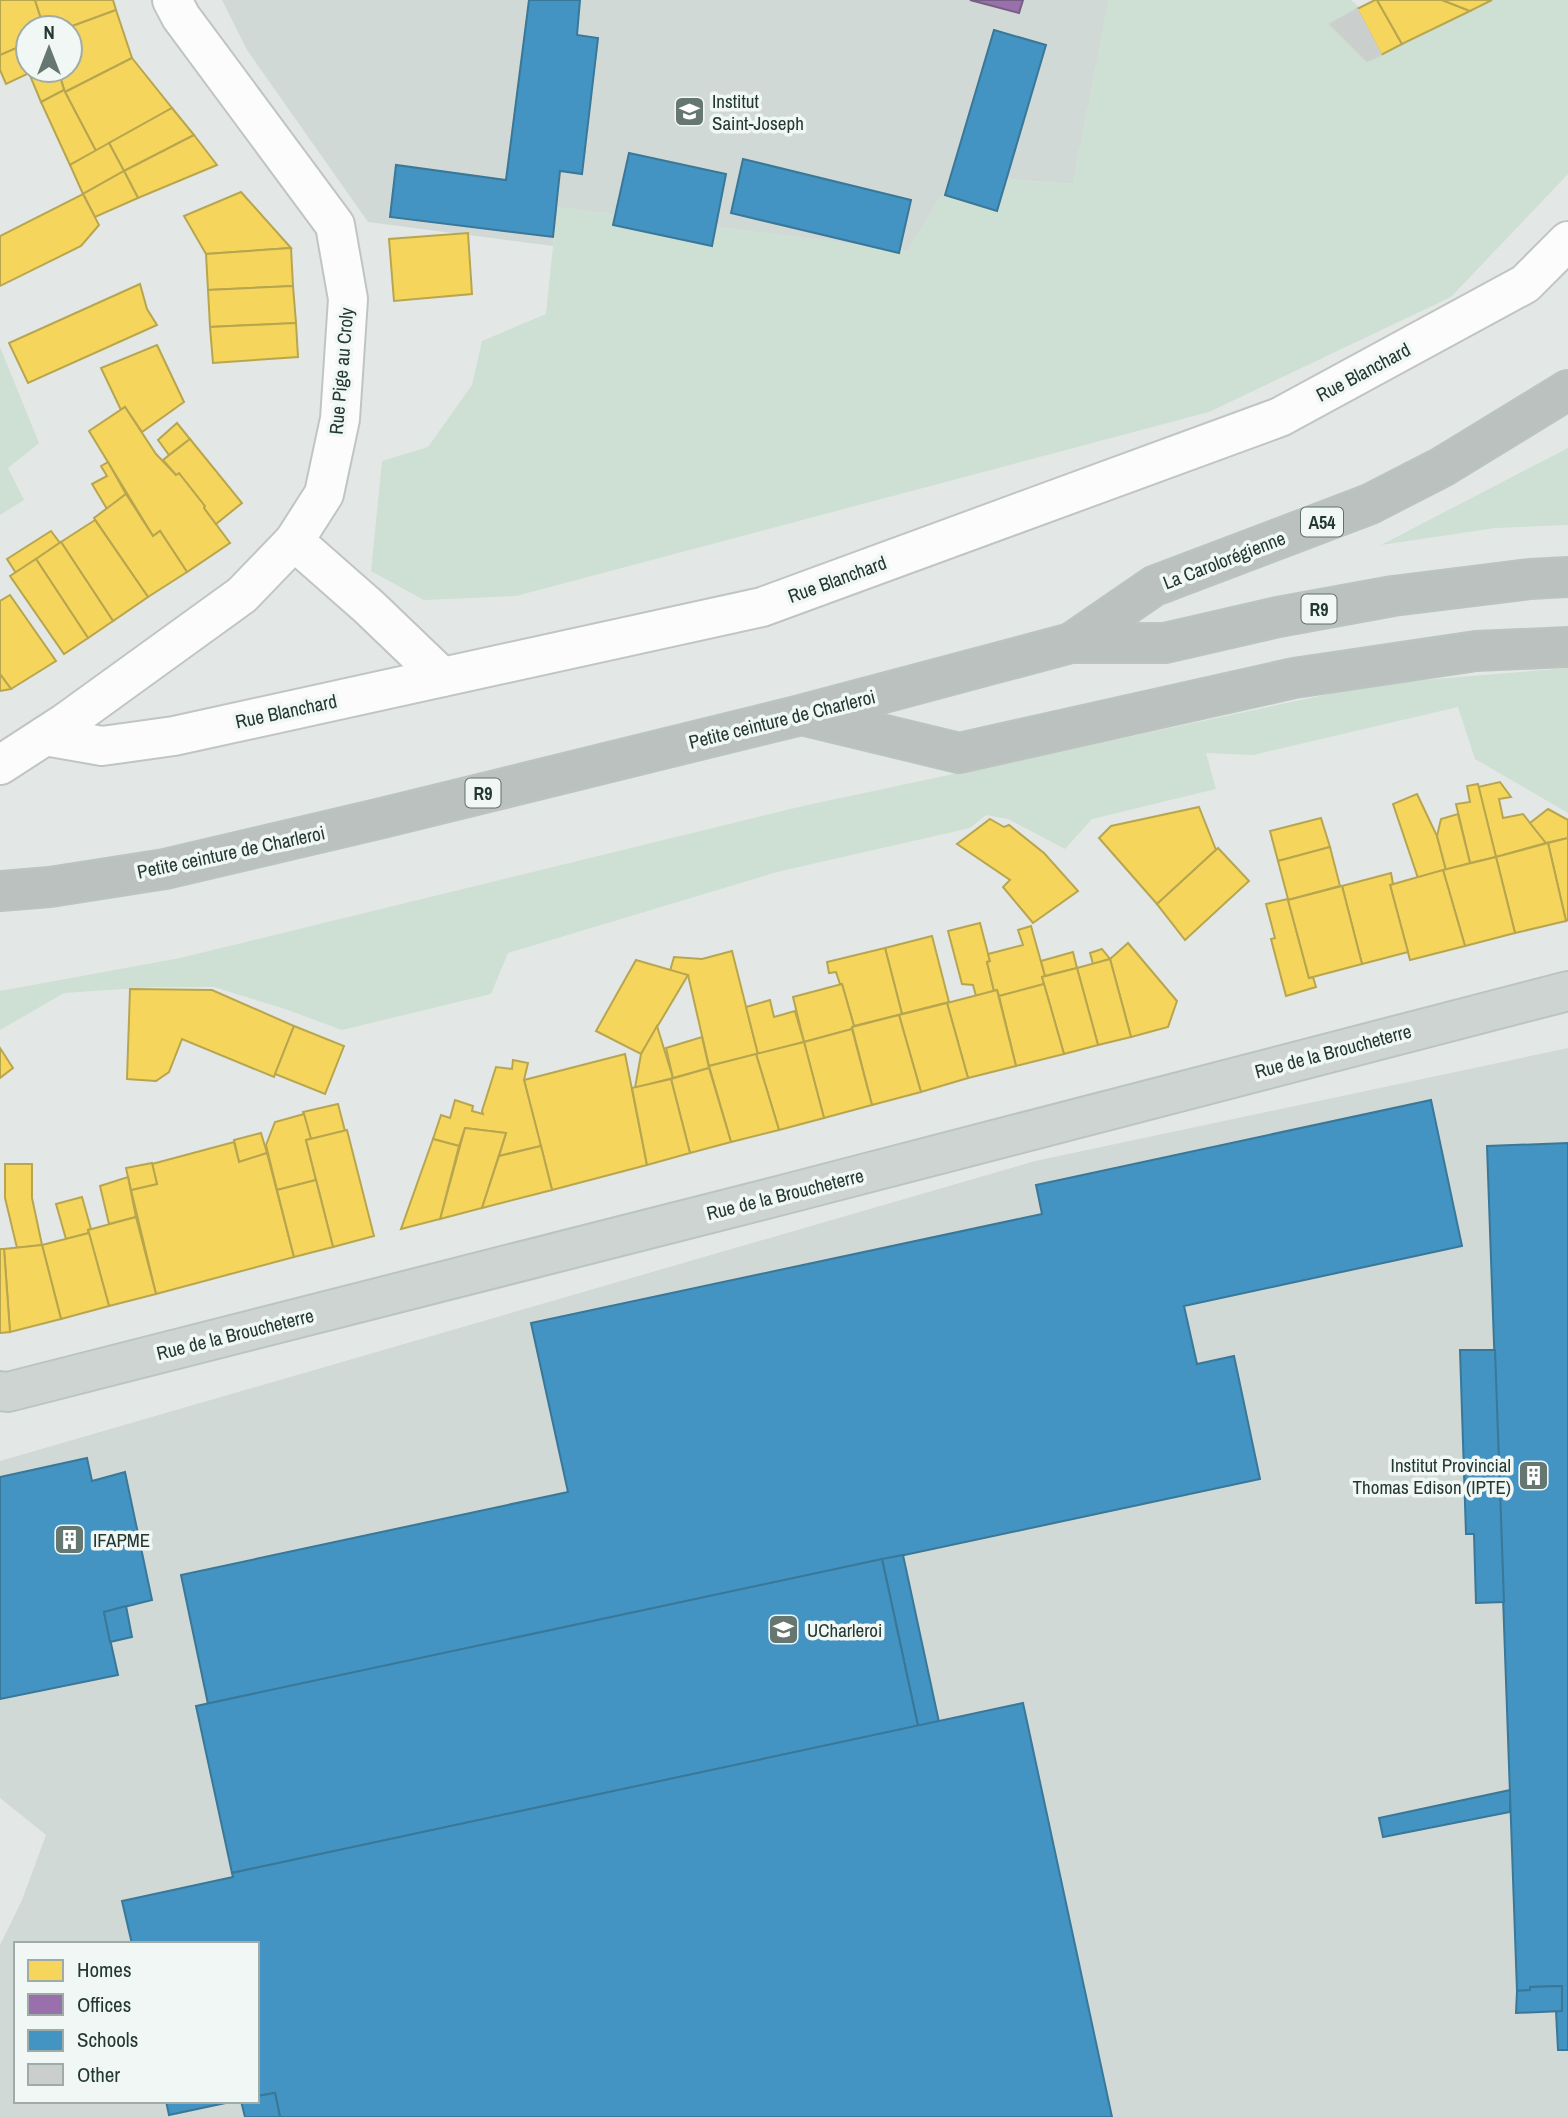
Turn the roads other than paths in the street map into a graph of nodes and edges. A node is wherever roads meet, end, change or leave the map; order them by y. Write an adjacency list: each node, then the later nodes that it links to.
1 (172, 0): 4 (street, Rue Pige au Croly)
2 (1568, 241): 8 (street, Rue Blanchard)
3 (1568, 390): 6 (highway, La Carolorégienne / A54)
4 (294, 541): 8 (street); 10 (street, Rue Pige au Croly)
5 (1568, 576): 6 (highway, Petite ceinture de Charleroi / R9)
6 (1071, 643): 9 (highway, Petite ceinture de Charleroi / R9)
7 (1568, 647): 9 (highway)
8 (442, 677): 10 (street, Rue Blanchard)
9 (801, 715): 12 (highway, Petite ceinture de Charleroi / R9)
10 (45, 736): 11 (street, Rue Pige au Croly)
11 (0, 765)
12 (0, 891)
13 (1568, 991): 14 (main road, Rue de la Broucheterre)
14 (0, 1391)

